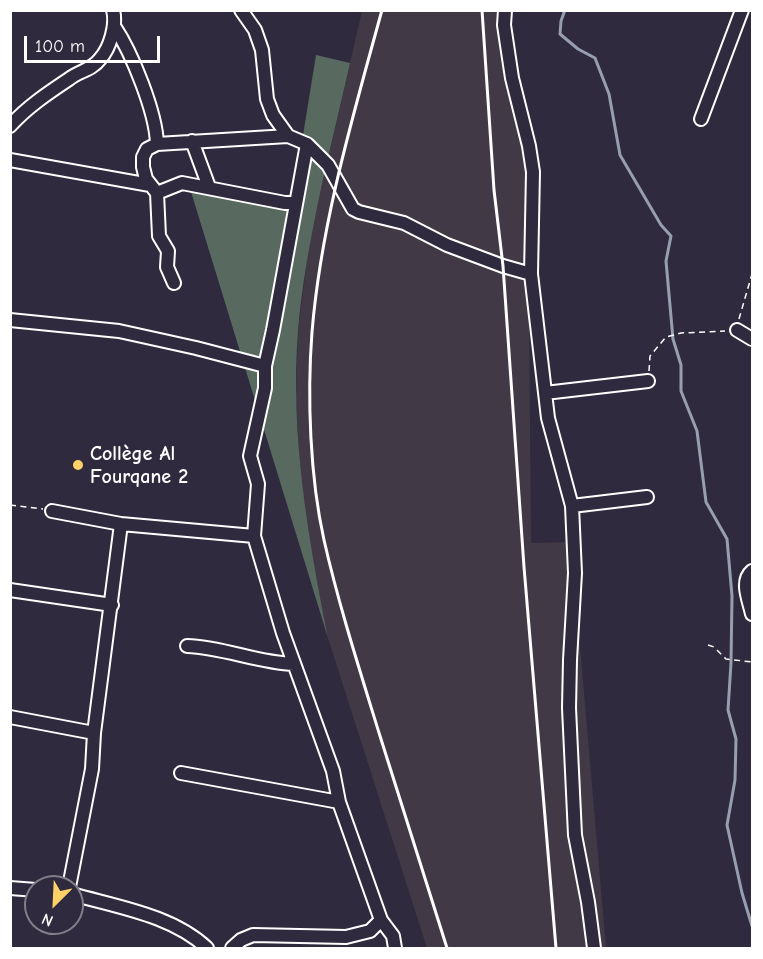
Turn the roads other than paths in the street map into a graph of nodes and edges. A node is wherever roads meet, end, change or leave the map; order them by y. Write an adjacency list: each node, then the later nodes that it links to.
1 (113, 10): 5 (street)
2 (241, 10): 8 (street)
3 (505, 10): 16 (street)
4 (742, 10): 6 (street)
5 (114, 26): 7 (street); 10 (street)
6 (701, 119)
7 (10, 126)
8 (288, 136): 9 (street); 11 (street)
9 (192, 141): 10 (street); 13 (street)
10 (157, 144): 14 (street)
11 (307, 144): 15 (street); 16 (street)
12 (10, 160): 14 (street)
13 (209, 187): 14 (street); 15 (street)
14 (153, 189): 17 (street)
15 (296, 203): 21 (street)
16 (531, 274): 23 (street)
17 (174, 283)
18 (10, 320): 21 (street)
19 (736, 330): 20 (street)
20 (753, 339)
21 (265, 366): 28 (street)
22 (648, 381): 23 (street)
23 (545, 393): 25 (street)
24 (647, 497): 25 (street)
25 (572, 506): 45 (street)
26 (52, 511): 27 (street)
27 (121, 524): 28 (street); 31 (street)
28 (254, 536): 34 (street)
29 (753, 571): 32 (street)
30 (10, 590): 31 (street)
31 (112, 605): 36 (street)
32 (753, 614)
33 (187, 646): 34 (street)
34 (294, 664): 38 (street)
35 (10, 717): 36 (street)
36 (94, 733): 39 (street)
37 (181, 773): 38 (street)
38 (339, 802): 41 (street)
39 (71, 875)
40 (84, 898): 42 (street)
41 (381, 921): 43 (street); 44 (street)
42 (207, 948)
43 (232, 948)
44 (395, 948)
45 (594, 948)

